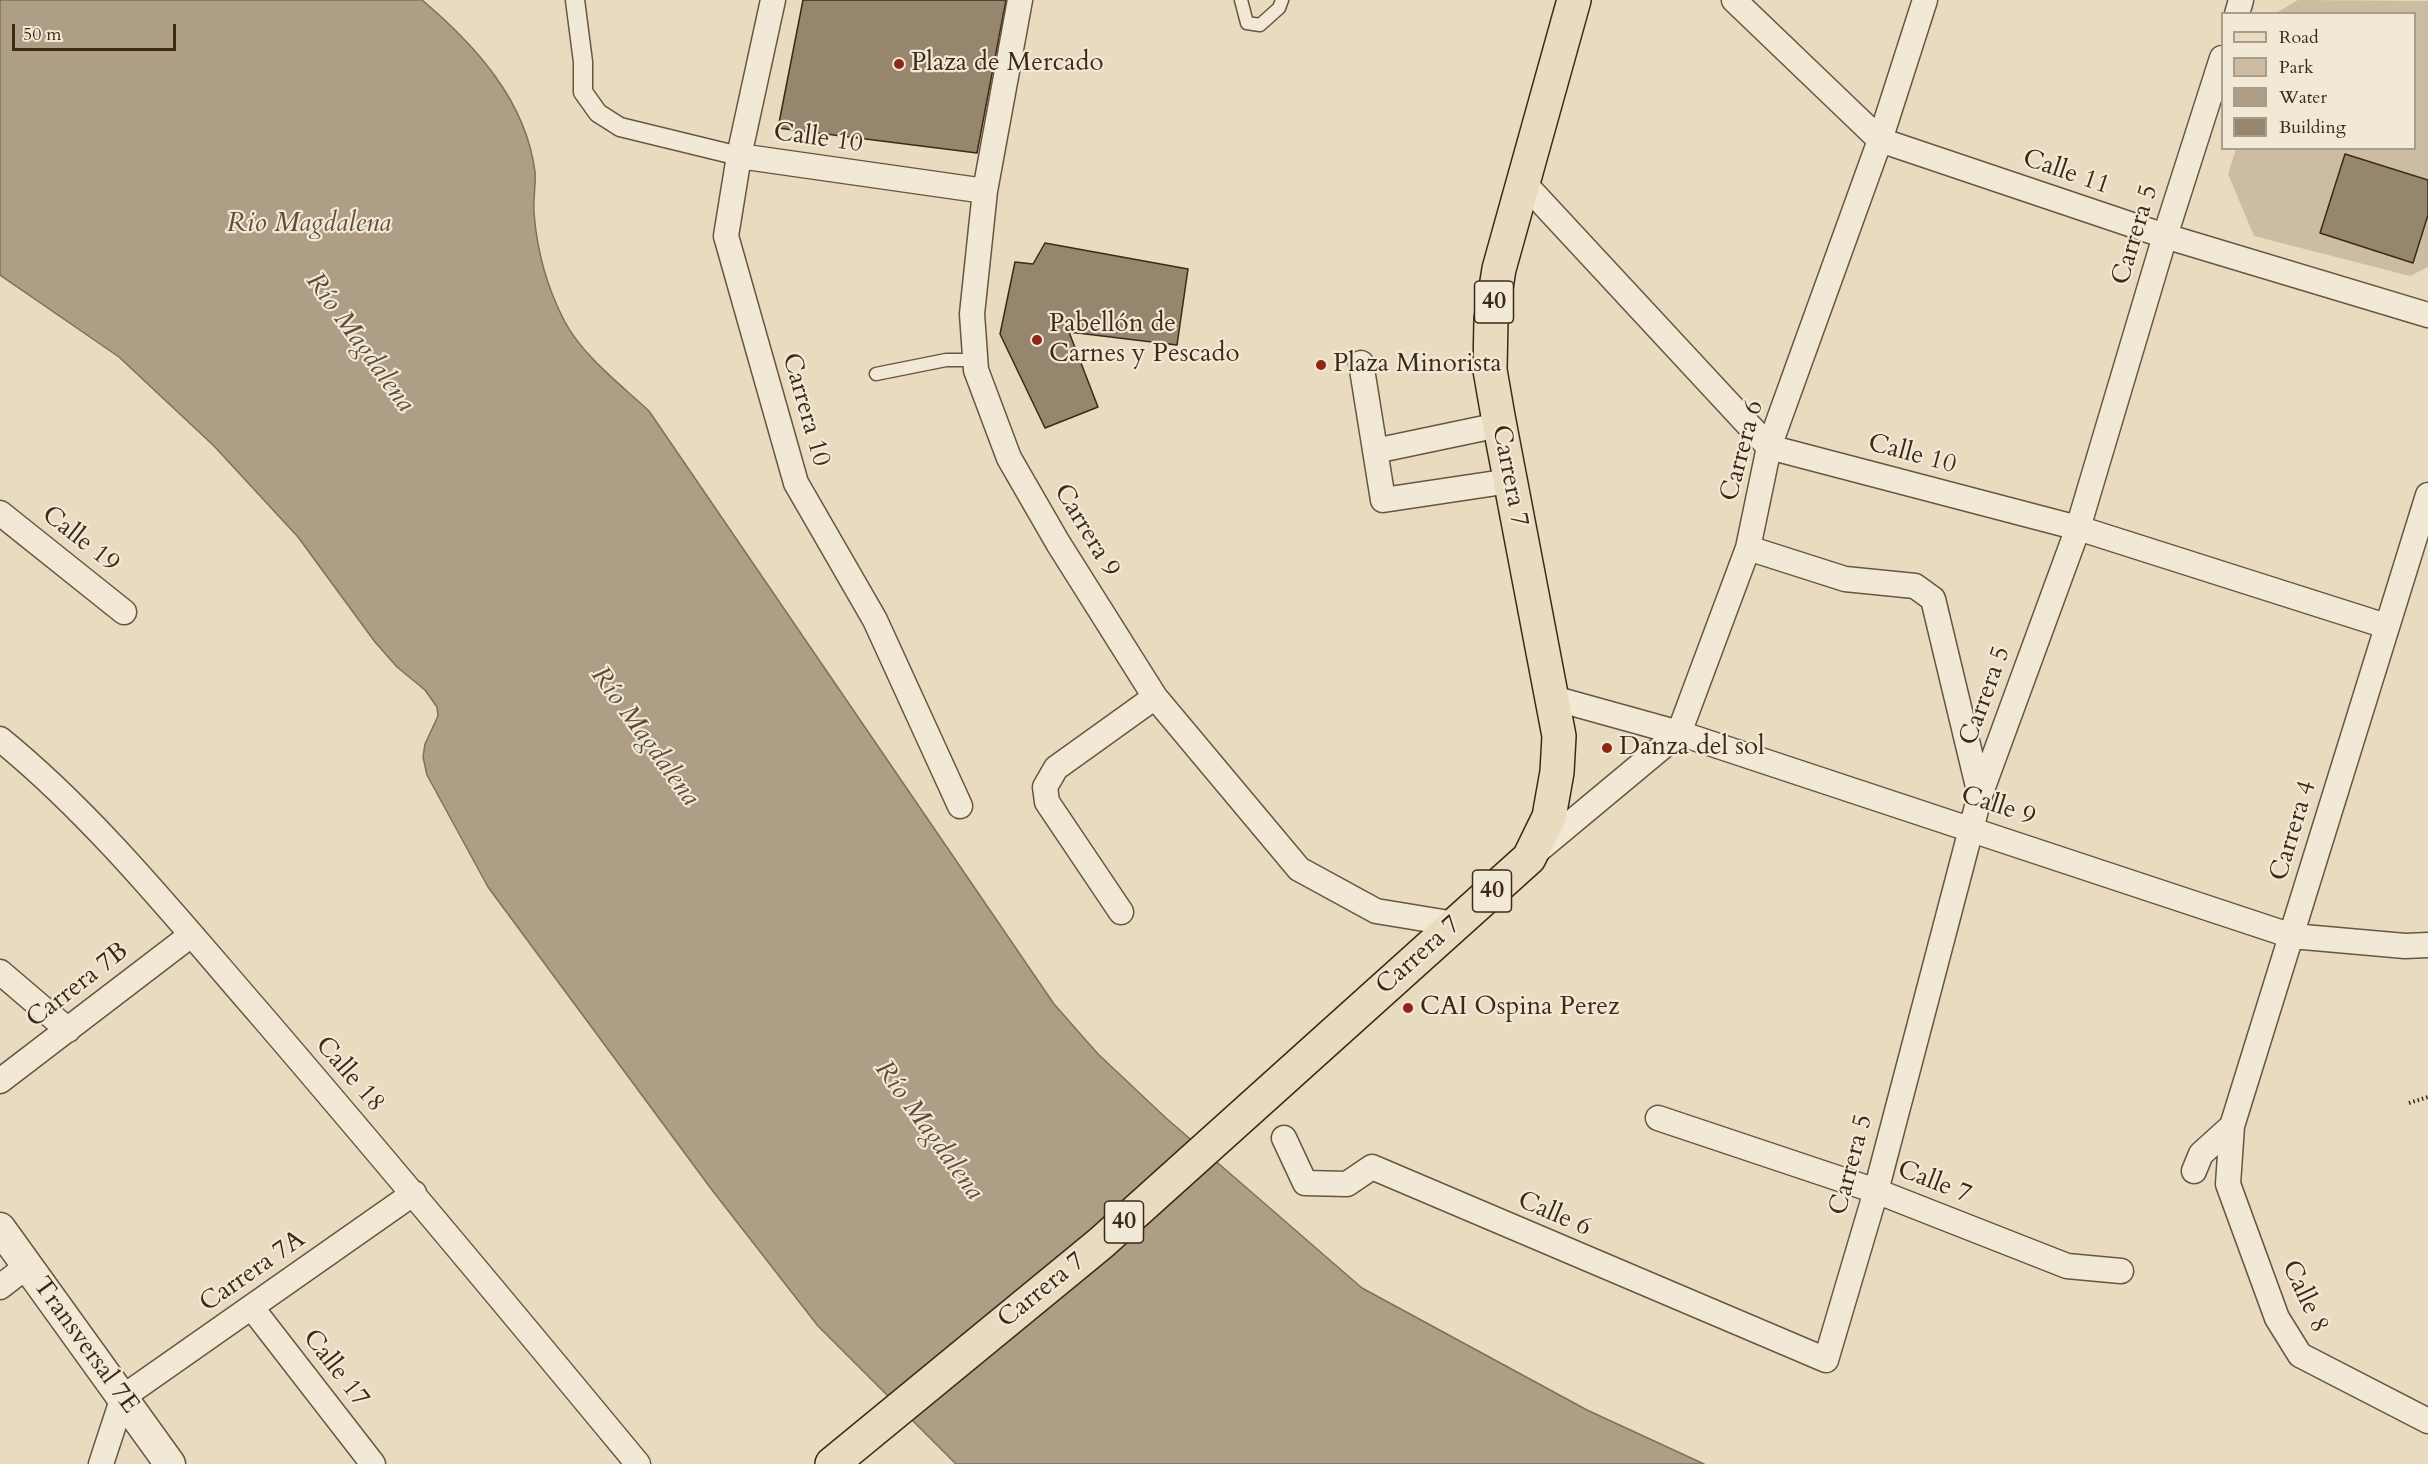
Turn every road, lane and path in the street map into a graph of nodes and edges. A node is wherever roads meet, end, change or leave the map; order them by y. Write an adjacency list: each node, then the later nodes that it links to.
1 (575, 0): 11 (street, Calle 10)
2 (773, 0): 11 (street, Carrera 10)
3 (1020, 0): 13 (street, Carrera 9)
4 (1241, 0): 5 (lane)
5 (1282, 0)
6 (1574, 0): 12 (main road, Carrera 7 / 40)
7 (1734, 0): 10 (street, Calle 11)
8 (1925, 0): 10 (street, Carrera 6)
9 (2221, 64): 14 (street, Carrera 5)
10 (1880, 140): 14 (street, Calle 11); 20 (street, Carrera 6)
11 (739, 156): 13 (street, Calle 10); 35 (street, Carrera 10)
12 (1523, 182): 19 (main road, Carrera 7 / 40); 20 (street)
13 (985, 191): 16 (street, Carrera 9)
14 (2165, 236): 15 (street, Calle 11); 25 (street, Carrera 5)
15 (2428, 315)
16 (975, 360): 18 (lane); 30 (street, Carrera 9)
17 (1361, 363): 21 (street)
18 (876, 374)
19 (1499, 425): 21 (street); 22 (main road, Carrera 7 / 40)
20 (1769, 447): 25 (street, Calle 10); 27 (street, Carrera 6)
21 (1375, 451): 22 (street)
22 (1510, 482): 31 (main road, Carrera 7 / 40)
23 (2428, 495): 26 (street, Carrera 4)
24 (0, 513): 28 (street, Calle 19)
25 (2078, 528): 29 (street, Calle 10); 34 (street, Carrera 5)
26 (2422, 545): 29 (street, Carrera 4)
27 (1748, 548): 32 (street, Carrera 6); 34 (street, Calle 9)
28 (124, 612)
29 (2386, 626): 41 (street, Carrera 4)
30 (1155, 697): 38 (street); 39 (street, Carrera 9)
31 (1553, 698): 32 (street, Calle 9); 37 (main road, Carrera 7 / 40)
32 (1679, 733): 36 (street, Calle 9); 37 (street, Carrera 6)
33 (0, 739): 40 (street, Calle 18)
34 (1980, 795): 36 (street, Carrera 5)
35 (960, 806)
36 (1971, 828): 41 (street, Calle 9); 52 (street, Carrera 5)
37 (1529, 858): 39 (main road, Carrera 7 / 40)
38 (1121, 912)
39 (1455, 924): 66 (main road, Carrera 7 / 40)
40 (191, 935): 44 (street, Carrera 7B); 53 (street, Calle 18)
41 (2292, 936): 42 (street, Calle 9); 49 (street, Carrera 4)
42 (2428, 945)
43 (0, 972): 44 (street)
44 (68, 1030): 45 (street, Carrera 7B)
45 (0, 1081)
46 (2428, 1097): 47 (path)
47 (2409, 1103)
48 (1658, 1118): 52 (street, Calle 7)
49 (2232, 1125): 51 (street, Carrera 4); 61 (street, Calle 8)
50 (1284, 1138): 59 (street, Calle 6)
51 (2194, 1171)
52 (1876, 1191): 56 (street, Calle 7); 59 (street, Carrera 5)
53 (414, 1193): 58 (street, Carrera 7A); 65 (street, Calle 18)
54 (0, 1228): 55 (street, Transversal 7E)
55 (26, 1267): 57 (street); 60 (street, Transversal 7E)
56 (2121, 1270)
57 (0, 1287)
58 (252, 1308): 60 (street, Carrera 7A); 64 (street, Calle 17)
59 (1826, 1360)
60 (123, 1397): 62 (street); 63 (street, Transversal 7E)
61 (2428, 1421)
62 (101, 1464)
63 (170, 1464)
64 (373, 1464)
65 (638, 1464)
66 (832, 1464)

